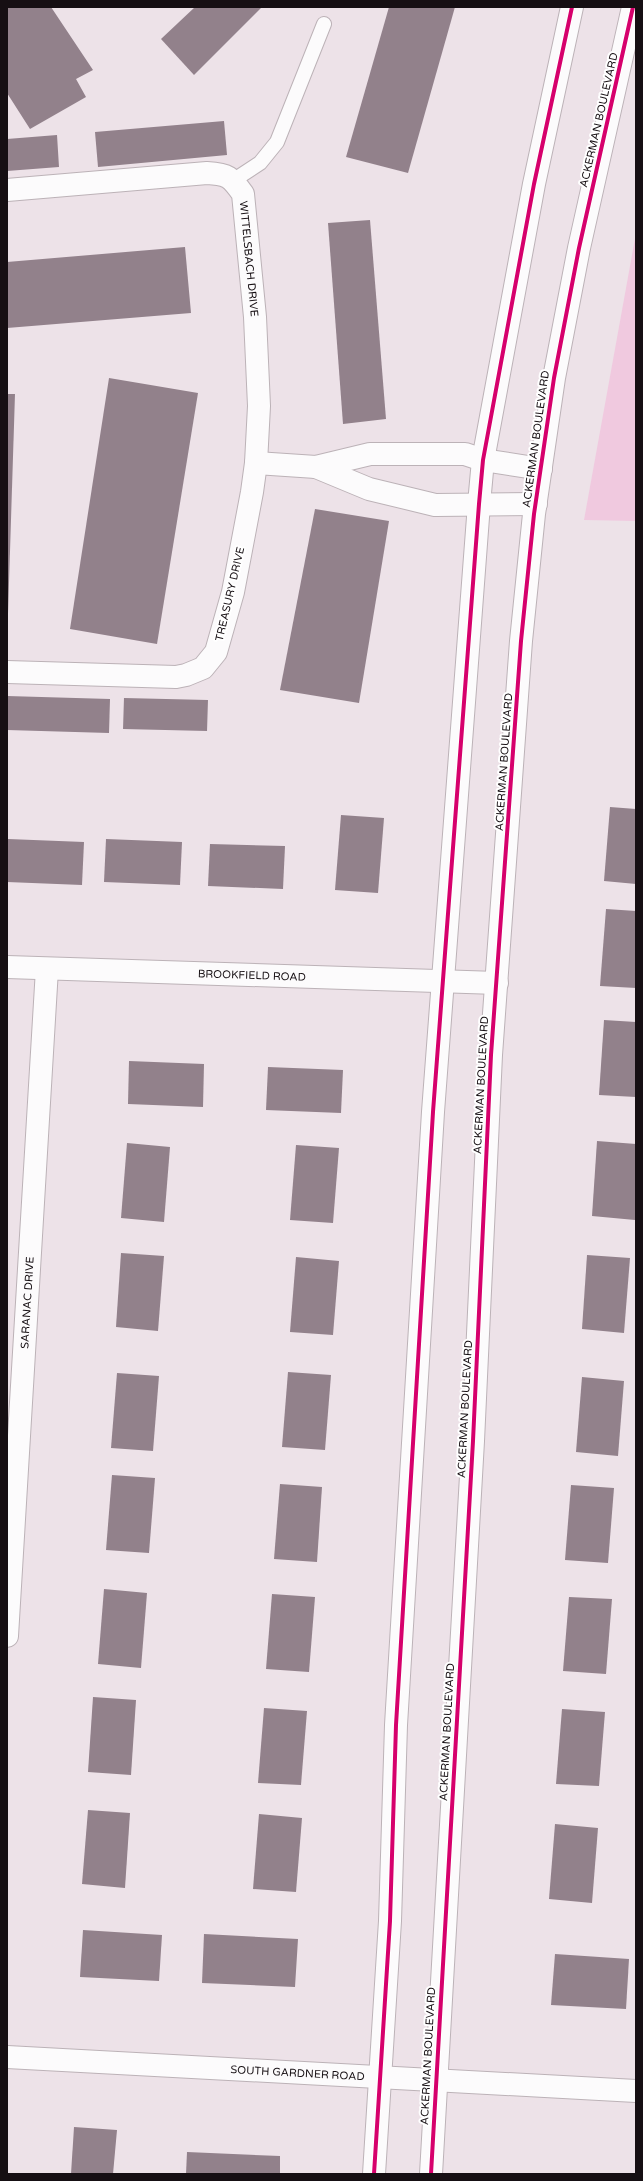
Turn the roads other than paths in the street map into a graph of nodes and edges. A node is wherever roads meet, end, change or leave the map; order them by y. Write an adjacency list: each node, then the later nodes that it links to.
1 (572, 7): 6 (street)
2 (633, 7): 9 (street, ACKERMAN BOULEVARD)
3 (324, 24): 4 (lane)
4 (234, 180): 5 (street); 7 (street, WITTELSBACH DRIVE)
5 (7, 190)
6 (483, 460): 8 (street); 9 (street); 10 (street)
7 (256, 463): 8 (street); 12 (street, TREASURY DRIVE)
8 (316, 466): 10 (street)
9 (541, 469): 11 (street, ACKERMAN BOULEVARD)
10 (479, 504): 11 (street); 15 (street)
11 (536, 504): 16 (street, ACKERMAN BOULEVARD)
12 (7, 672)
13 (7, 967): 14 (street, BROOKFIELD ROAD)
14 (47, 968): 15 (street, BROOKFIELD ROAD); 17 (street, SARANAC DRIVE)
15 (443, 981): 16 (street, BROOKFIELD ROAD); 19 (street)
16 (497, 984): 20 (street, ACKERMAN BOULEVARD)
17 (7, 1636)
18 (7, 2057): 19 (street, SOUTH GARDNER ROAD)
19 (382, 2079): 20 (street, SOUTH GARDNER ROAD); 22 (street)
20 (435, 2081): 21 (street, SOUTH GARDNER ROAD); 23 (street, ACKERMAN BOULEVARD)
21 (636, 2091)
22 (374, 2174)
23 (431, 2174)

